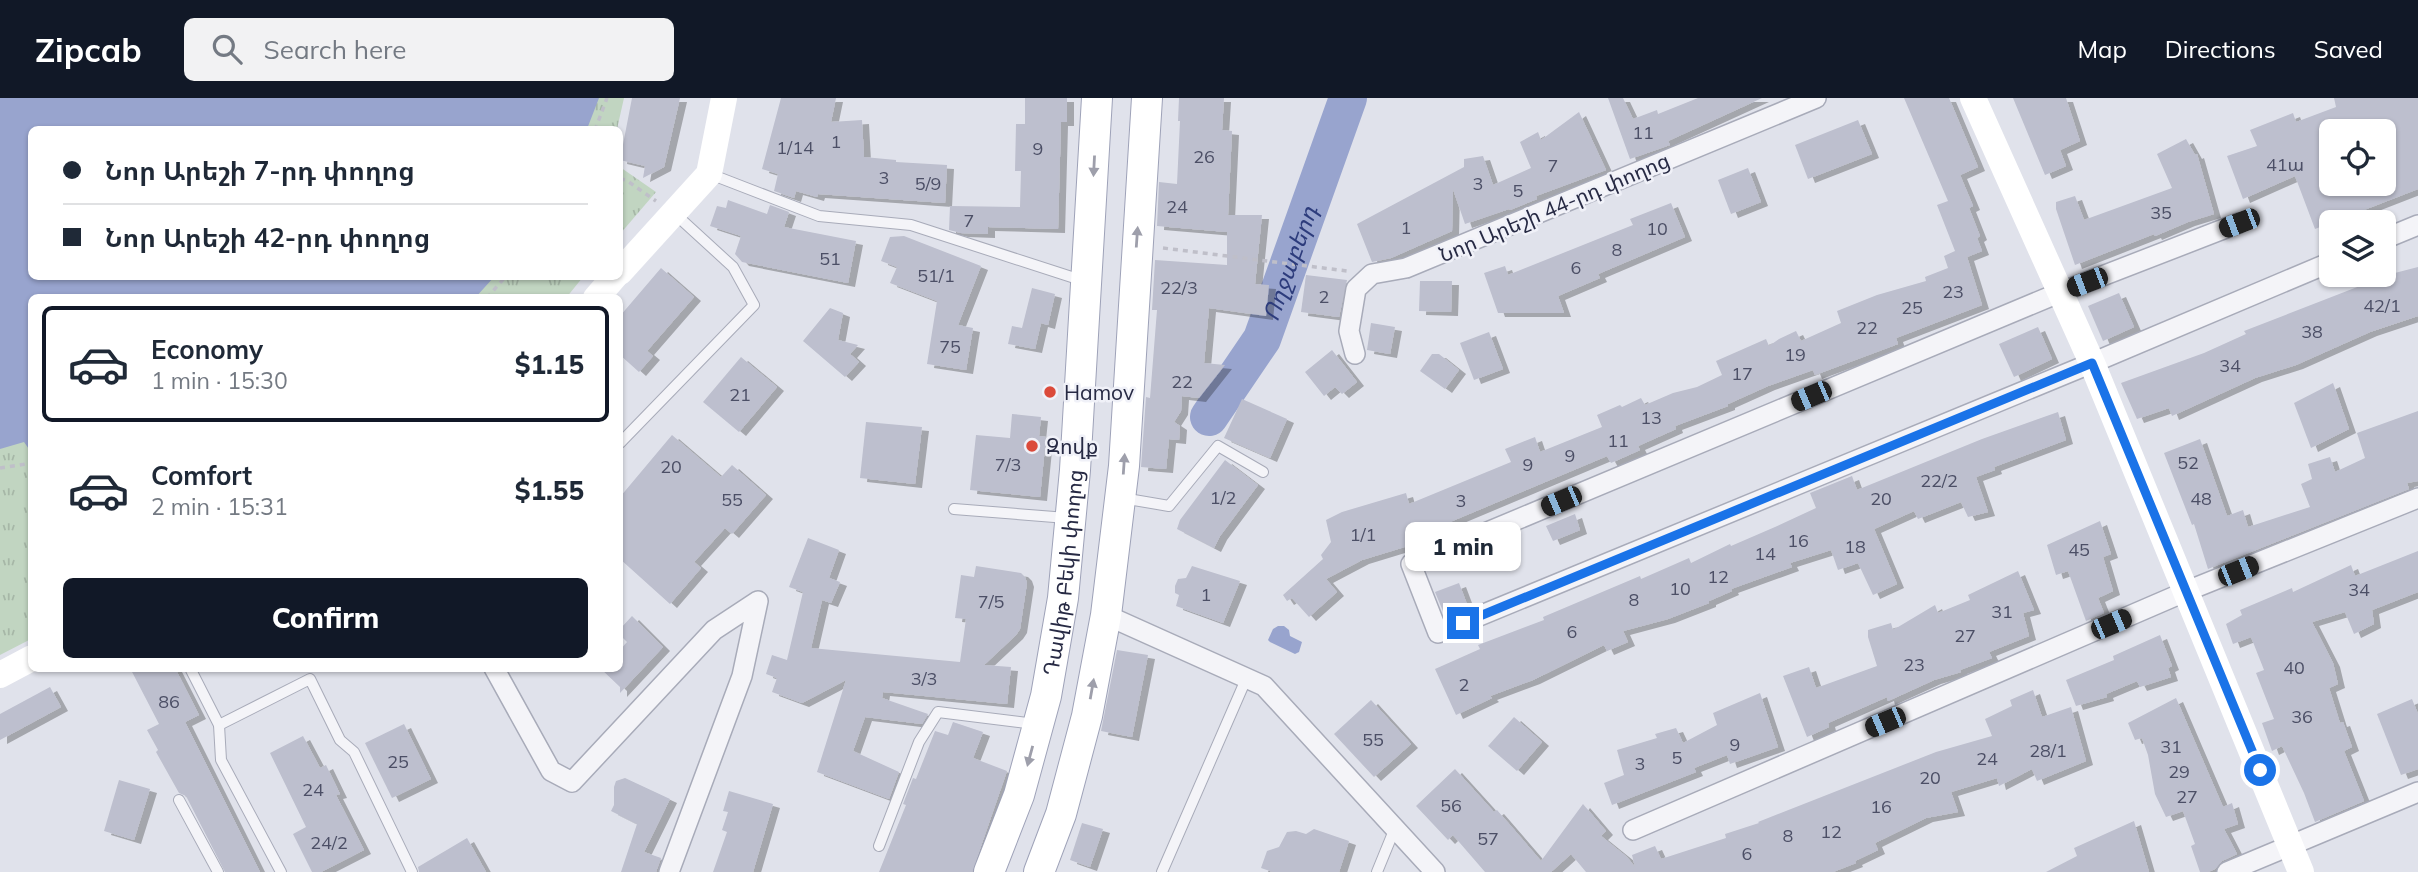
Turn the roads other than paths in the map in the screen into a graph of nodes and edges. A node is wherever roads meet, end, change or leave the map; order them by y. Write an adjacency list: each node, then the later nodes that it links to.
1 (724, 98): 6 (street)
2 (1097, 98): 14 (main road, Դավիթ Բեկի փողոց, one-way to 14)
3 (1147, 98): 21 (main road, one-way to 3)
4 (1816, 98): 17 (street, Նոր Արեշի 44-րդ փողոց)
5 (1973, 98): 15 (street)
6 (709, 174): 7 (street); 14 (lane)
7 (674, 212): 12 (street); 19 (lane)
8 (2239, 223): 15 (street)
9 (2418, 225): 10 (street)
10 (2396, 234)
11 (2319, 267): 18 (street)
12 (623, 269)
13 (612, 280): 16 (street)
14 (1087, 282): 24 (main road, Դավիթ Բեկի փողոց)
15 (2061, 292): 18 (street); 18 (street)
16 (599, 294)
17 (1355, 354)
18 (2092, 363): 25 (street)
19 (623, 440)
20 (1263, 472): 21 (lane)
21 (1121, 498): 26 (main road)
22 (2418, 498): 25 (street)
23 (954, 509): 24 (lane)
24 (1071, 519): 32 (main road, Դավիթ Բեկի փողոց)
25 (2187, 592): 37 (street); 39 (street)
26 (1106, 615): 31 (street); 45 (main road, one-way to 26)
27 (28, 660): 30 (street)
28 (192, 672): 33 (lane)
29 (496, 672): 43 (street)
30 (0, 675)
31 (1247, 677): 36 (street); 46 (lane)
32 (1038, 724): 38 (lane); 44 (main road, Դավիթ Բեկի փողոց, one-way to 44)
33 (219, 725): 41 (lane); 42 (lane)
34 (2418, 792): 39 (street)
35 (178, 800): 40 (lane)
36 (1395, 828): 47 (lane); 48 (street)
37 (1633, 830)
38 (879, 846)
39 (2291, 846): 49 (street); 50 (street)
40 (218, 872)
41 (281, 872)
42 (412, 872)
43 (669, 872)
44 (989, 872)
45 (1039, 872)
46 (1161, 872)
47 (1377, 872)
48 (1435, 872)
49 (2227, 872)
50 (2301, 872)

